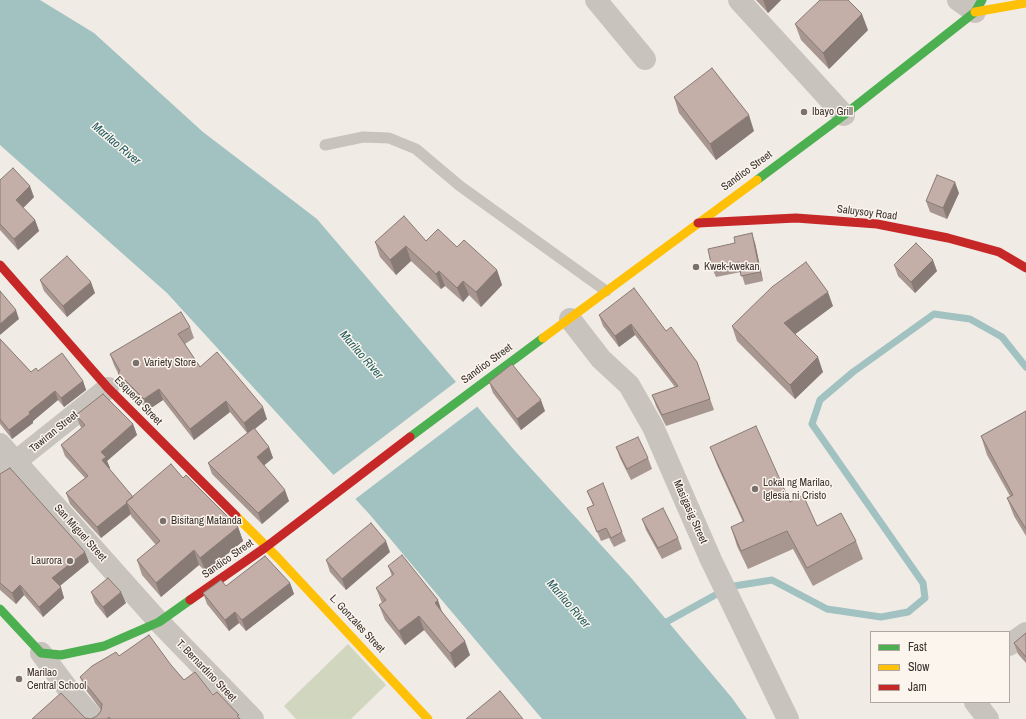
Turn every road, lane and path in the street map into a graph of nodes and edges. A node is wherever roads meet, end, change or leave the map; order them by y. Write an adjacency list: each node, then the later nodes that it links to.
1 (596, 0): 5 (street)
2 (738, 0): 6 (street)
3 (1026, 3): 4 (main road, Sandico Street)
4 (972, 4): 6 (main road, Sandico Street)
5 (645, 59)
6 (844, 115): 8 (main road, Sandico Street)
7 (325, 145): 11 (lane)
8 (698, 223): 10 (main road, Saluysoy Road); 11 (main road, Sandico Street)
9 (0, 265): 13 (main road, Esquerta Street)
10 (1026, 268)
11 (606, 291): 12 (main road, Sandico Street)
12 (570, 319): 16 (main road, Sandico Street); 26 (street, Masigasig Street)
13 (108, 388): 15 (street, Tawiran Street); 16 (main road, Esquerta Street)
14 (0, 444): 15 (street, San Miguel Street)
15 (8, 468): 18 (street, San Miguel Street)
16 (266, 547): 18 (main road, Sandico Street); 25 (main road, L. Gonzales Street)
17 (0, 609): 21 (main road)
18 (159, 622): 21 (main road, Sandico Street); 24 (street, T. Bernardino Street)
19 (1026, 633): 20 (street)
20 (1010, 644)
21 (41, 653): 23 (street)
22 (976, 703): 27 (street)
23 (94, 719)
24 (253, 719)
25 (428, 719)
26 (788, 719)
27 (988, 719)

